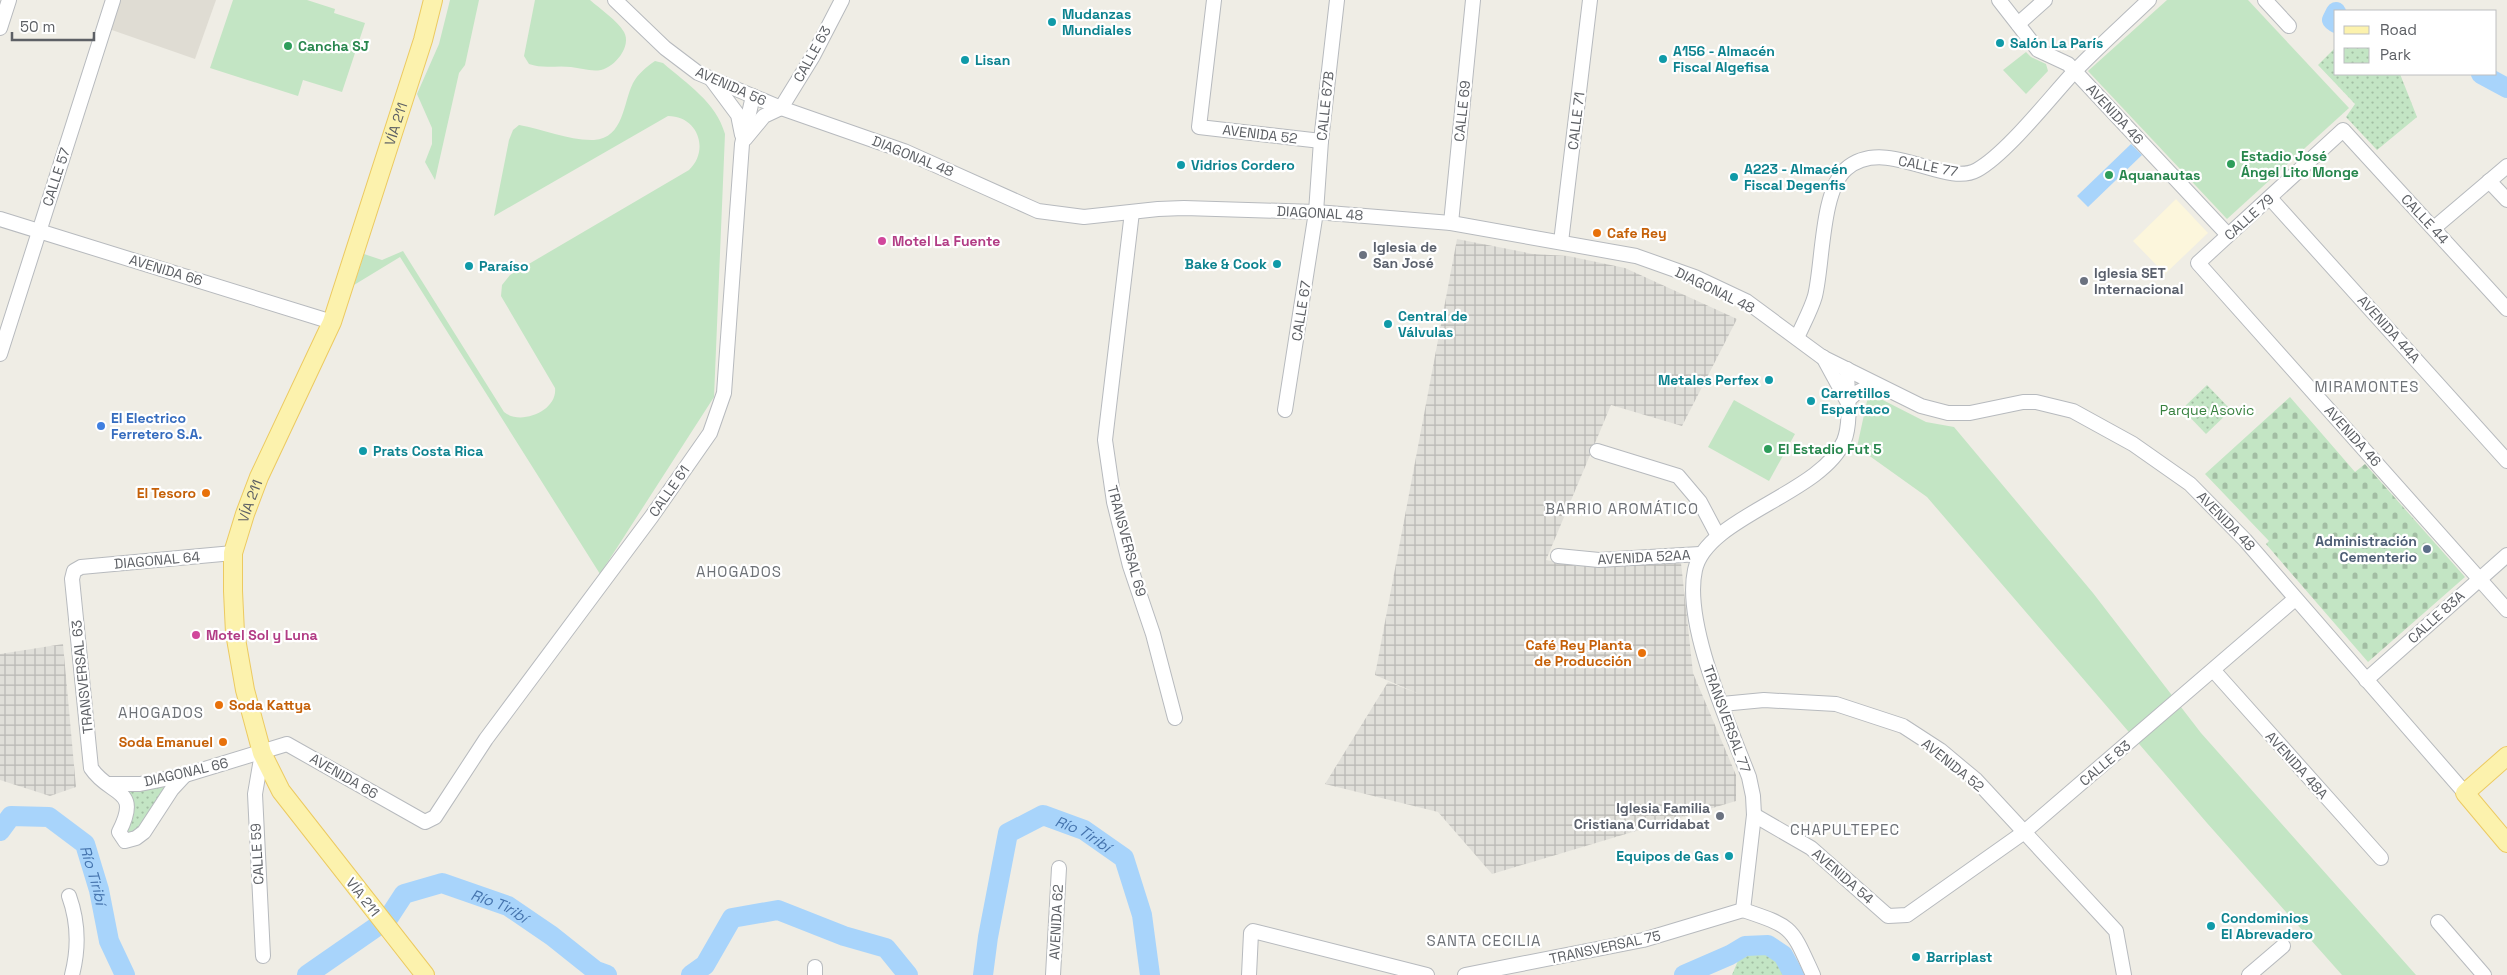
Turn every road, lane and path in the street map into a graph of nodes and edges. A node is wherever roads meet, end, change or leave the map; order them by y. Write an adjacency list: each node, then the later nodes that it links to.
1 (9, 0): 16 (street)
2 (113, 0): 33 (street, CALLE 57)
3 (433, 0): 38 (main road, VÍA 211)
4 (616, 0): 18 (street, AVENIDA 56)
5 (842, 0): 20 (street, CALLE 63)
6 (1214, 0): 22 (street, AVENIDA 52)
7 (1337, 0): 22 (street, CALLE 67B)
8 (1473, 0): 31 (street, CALLE 69)
9 (1590, 0): 35 (street, CALLE 71)
10 (1999, 0): 14 (street, AVENIDA 46)
11 (2045, 0): 14 (street)
12 (2149, 0): 17 (street, CALLE 77)
13 (2265, 0): 15 (street)
14 (2018, 24): 17 (street, AVENIDA 46)
15 (2289, 26)
16 (0, 28)
17 (2075, 71): 34 (street, AVENIDA 46); 39 (street, CALLE 77)
18 (712, 80): 19 (street, AVENIDA 56); 23 (street)
19 (753, 96): 20 (street, AVENIDA 56); 23 (street, CALLE 61)
20 (781, 108): 23 (street); 28 (street, DIAGONAL 48)
21 (2343, 130): 26 (street, CALLE 79); 32 (street, CALLE 44)
22 (1321, 141): 29 (street, CALLE 67B)
23 (742, 144): 67 (street, CALLE 61)
24 (2507, 166): 25 (street)
25 (2489, 181): 27 (street); 32 (street)
26 (2270, 198): 34 (street, CALLE 79); 47 (street, AVENIDA 44A)
27 (2507, 200)
28 (1132, 212): 29 (street, DIAGONAL 48); 60 (street, TRANSVERSAL 69)
29 (1316, 212): 31 (street, DIAGONAL 48); 45 (street, CALLE 67)
30 (0, 219): 33 (street, AVENIDA 66)
31 (1451, 223): 35 (street, DIAGONAL 48)
32 (2434, 228): 37 (street, CALLE 44)
33 (39, 232): 38 (street, AVENIDA 66); 40 (street, CALLE 57)
34 (2228, 235): 36 (street, CALLE 79)
35 (1561, 242): 39 (street, DIAGONAL 48)
36 (2198, 263): 54 (street, AVENIDA 46)
37 (2507, 309)
38 (332, 322): 49 (main road, VÍA 211)
39 (1797, 338): 41 (street, DIAGONAL 48)
40 (0, 354)
41 (1822, 357): 42 (street, DIAGONAL 48); 44 (street)
42 (1847, 370): 43 (street, AVENIDA 48); 44 (street)
43 (1874, 384): 44 (street); 55 (street, AVENIDA 48)
44 (1847, 401): 48 (street)
45 (1285, 410)
46 (1597, 451): 48 (street)
47 (2507, 461)
48 (1718, 536): 50 (street)
49 (233, 553): 53 (street, DIAGONAL 64); 61 (main road, VÍA 211)
50 (1700, 554): 51 (street, AVENIDA 52AA); 59 (street, TRANSVERSAL 77)
51 (1558, 556)
52 (2507, 556): 54 (street, CALLE 83A)
53 (81, 567): 64 (street, TRANSVERSAL 63)
54 (2480, 578): 56 (street, AVENIDA 46); 58 (street, CALLE 83A)
55 (2295, 599): 57 (street, CALLE 83); 58 (street, AVENIDA 48)
56 (2507, 610)
57 (2214, 671): 68 (street, CALLE 83); 70 (street, AVENIDA 48A)
58 (2366, 680): 65 (street, AVENIDA 48)
59 (1722, 704): 66 (street, TRANSVERSAL 77); 68 (street, AVENIDA 52)
60 (1175, 718)
61 (262, 753): 63 (street, DIAGONAL 66); 67 (street, AVENIDA 66); 77 (street, CALLE 59); 79 (main road, VÍA 211)
62 (2507, 756): 65 (main road)
63 (185, 775): 64 (street, DIAGONAL 66); 64 (street, TRANSVERSAL 63)
64 (109, 784)
65 (2465, 793): 69 (main road, AVENIDA 48)
66 (1754, 815): 73 (street, TRANSVERSAL 77); 74 (street, AVENIDA 54)
67 (425, 822)
68 (2024, 833): 74 (street, CALLE 83); 85 (street, AVENIDA 52)
69 (2507, 843)
70 (2381, 858)
71 (1058, 868): 80 (street, AVENIDA 62)
72 (69, 896): 78 (street)
73 (1742, 910): 83 (street, TRANSVERSAL 75); 84 (street)
74 (1907, 915)
75 (2438, 922): 87 (street)
76 (2283, 946): 86 (street)
77 (263, 956)
78 (72, 975)
79 (425, 975)
80 (1053, 975)
81 (1249, 975): 82 (street)
82 (1427, 975)
83 (1465, 975)
84 (1813, 975)
85 (2124, 975)
86 (2249, 975)
87 (2484, 975)

